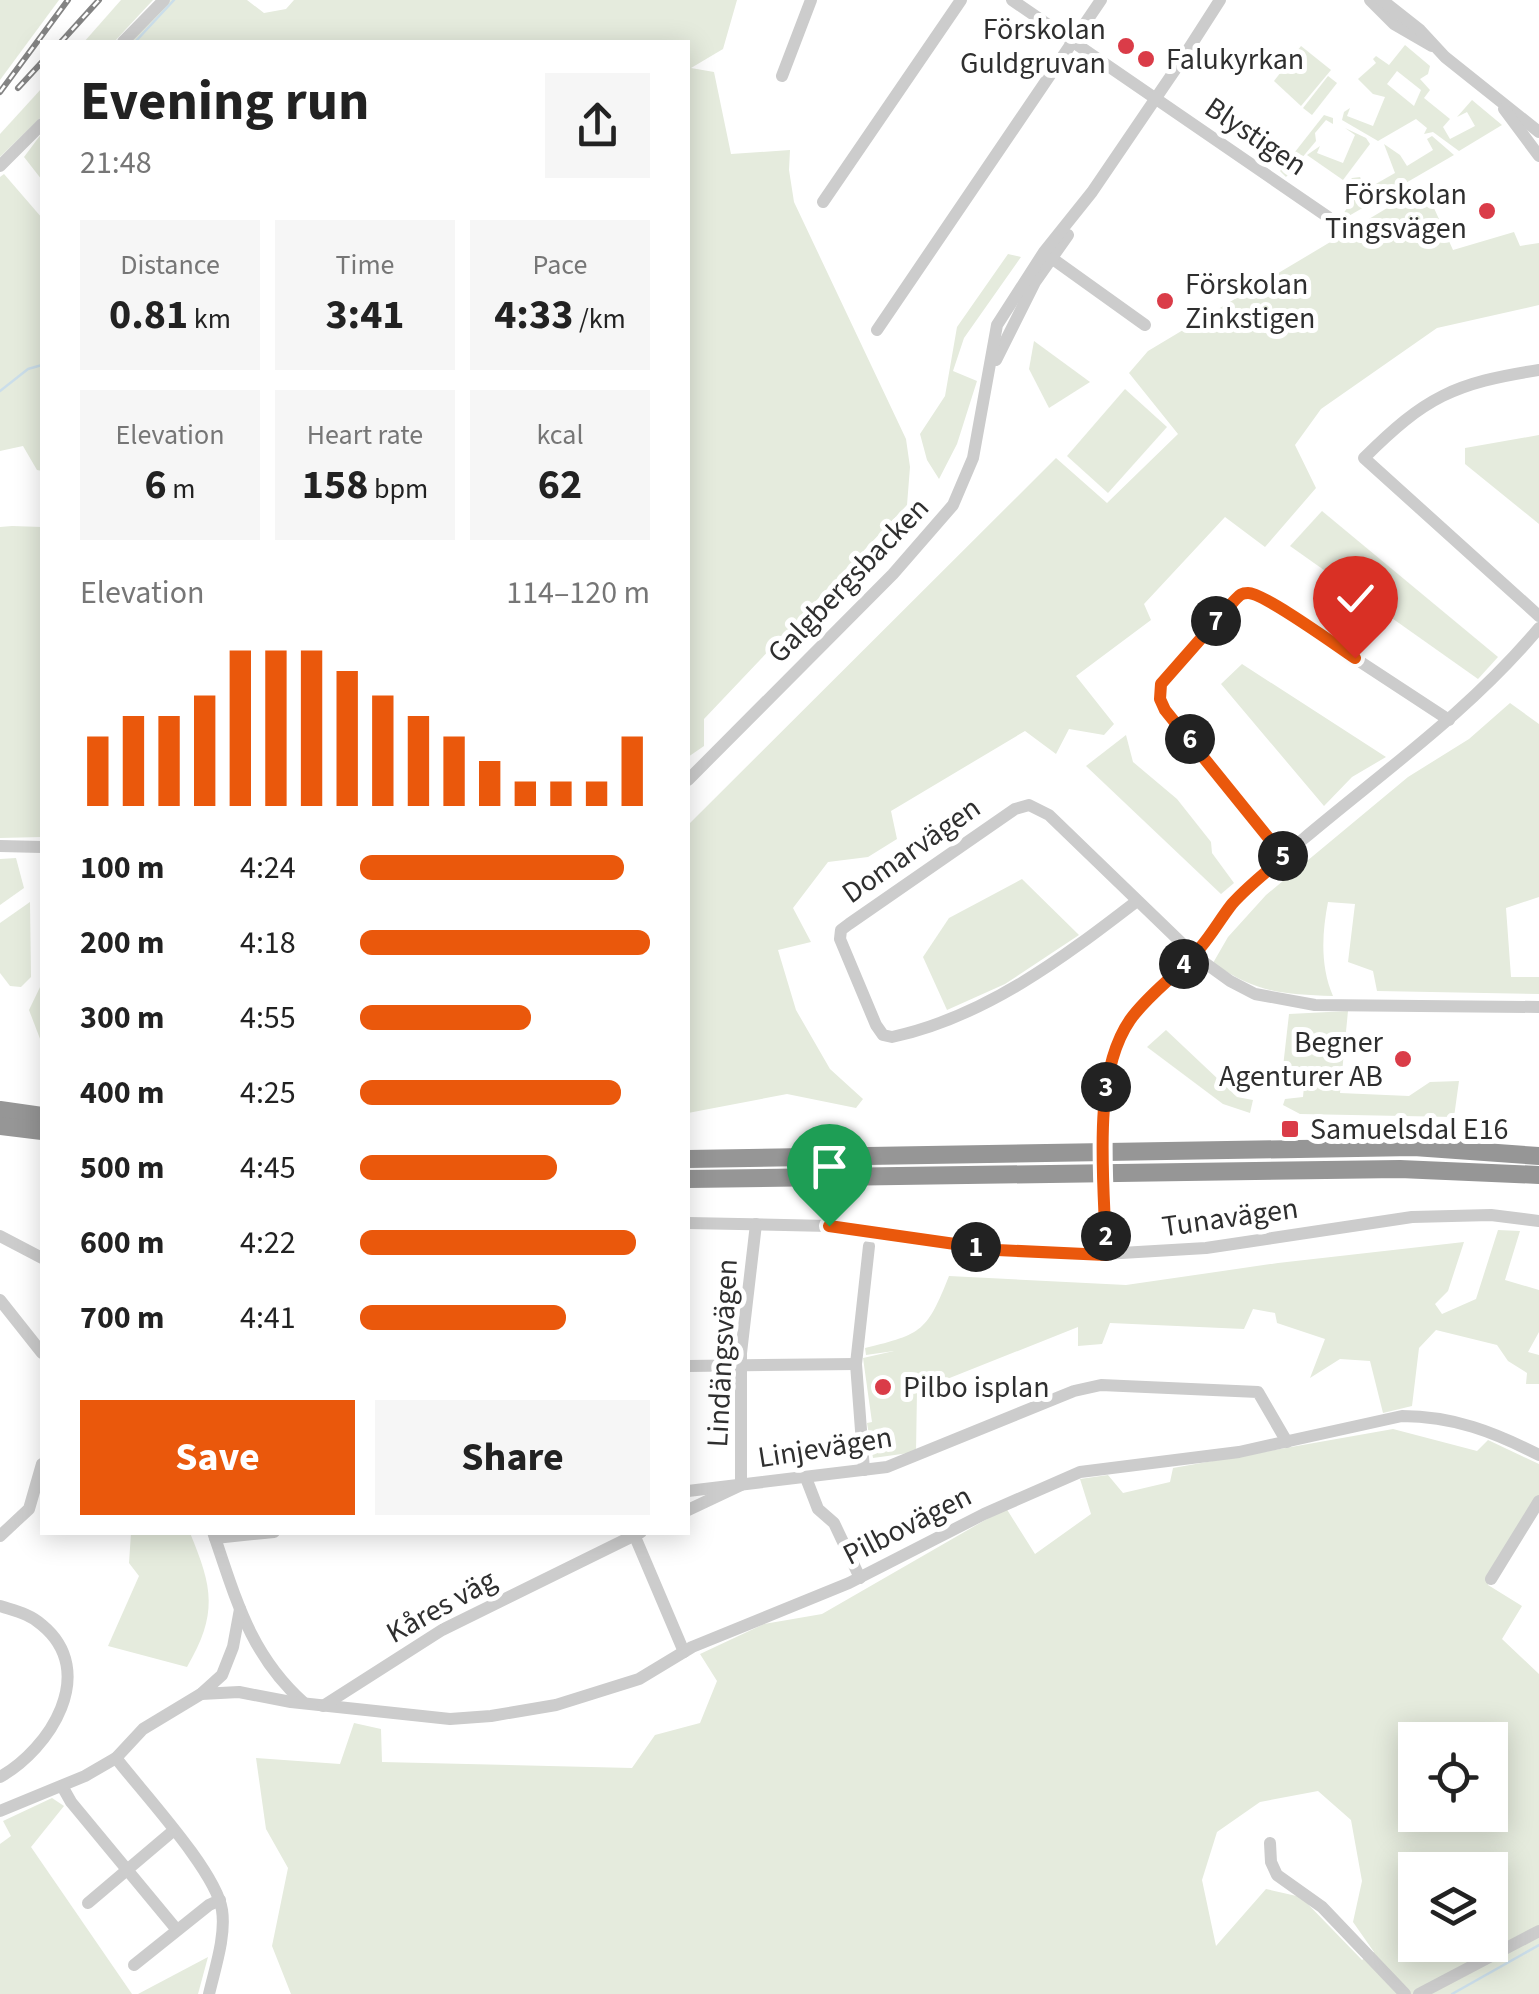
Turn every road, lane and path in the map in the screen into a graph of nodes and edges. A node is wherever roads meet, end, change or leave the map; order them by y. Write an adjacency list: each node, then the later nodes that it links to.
1 (164, 0): 9 (street)
2 (810, 0): 12 (street)
3 (961, 0): 19 (street)
4 (1012, 0): 10 (street, Blystigen)
5 (1100, 0): 10 (street)
6 (1220, 0): 14 (street, Galgbergsbacken)
7 (1370, 0): 11 (street)
8 (1382, 0): 11 (street)
9 (125, 40)
10 (1074, 42): 14 (street, Blystigen); 23 (street)
11 (1434, 47): 13 (street)
12 (782, 76)
13 (1489, 92): 16 (street); 17 (street)
14 (1154, 97): 20 (street, Blystigen); 21 (street, Galgbergsbacken)
15 (40, 126): 18 (street)
16 (1539, 132)
17 (1539, 156)
18 (0, 166)
19 (823, 202)
20 (1328, 217)
21 (1048, 255): 22 (street); 28 (street, Galgbergsbacken)
22 (1145, 326)
23 (877, 330)
24 (1539, 370): 25 (street)
25 (1539, 616)
26 (1539, 628): 27 (street)
27 (1449, 720): 31 (street); 31 (street)
28 (690, 778)
29 (0, 846): 30 (street)
30 (40, 846)
31 (1284, 857): 33 (street)
32 (1137, 901): 32 (street, Domarvägen); 33 (street, Domarvägen)
33 (1194, 955): 34 (street, Domarvägen); 48 (street, bridge)
34 (1539, 1007)
35 (0, 1110): 36 (highway)
36 (40, 1116)
37 (0, 1126): 38 (highway)
38 (40, 1131)
39 (1539, 1156): 40 (highway)
40 (690, 1159)
41 (1539, 1175): 42 (highway)
42 (690, 1179)
43 (1539, 1222): 48 (street, Tunavägen)
44 (690, 1223): 45 (street, Tunavägen)
45 (756, 1224): 48 (street, Tunavägen); 54 (street, Lindängsvägen)
46 (0, 1236): 49 (street)
47 (868, 1246): 52 (street)
48 (1106, 1255)
49 (40, 1257)
50 (0, 1300): 51 (street)
51 (40, 1350)
52 (856, 1364): 54 (street); 57 (street)
53 (690, 1366): 54 (street)
54 (741, 1366): 60 (street, Lindängsvägen)
55 (1288, 1442): 56 (street, Pilbovägen); 57 (street, Linjevägen); 68 (street, Pilbovägen)
56 (1539, 1455)
57 (864, 1470): 59 (street, Linjevägen)
58 (40, 1471): 67 (street)
59 (806, 1478): 60 (street, Linjevägen); 68 (street)
60 (741, 1484): 61 (street, Linjevägen); 63 (street)
61 (690, 1491)
62 (1539, 1501): 69 (street)
63 (690, 1509)
64 (214, 1535): 71 (street)
65 (634, 1535): 75 (street, Kåres väg)
66 (636, 1535): 72 (street)
67 (0, 1536)
68 (860, 1578): 72 (street, Pilbovägen)
69 (1491, 1578)
70 (0, 1606): 77 (street)
71 (240, 1609): 73 (street); 74 (street)
72 (684, 1652): 75 (street, Pilbovägen)
73 (201, 1694): 74 (street, Pilbovägen); 76 (street)
74 (304, 1703): 75 (street, Pilbovägen)
75 (324, 1706)
76 (116, 1758): 78 (street); 81 (street)
77 (0, 1777)
78 (62, 1786): 80 (street); 83 (street)
79 (0, 1794): 80 (street)
80 (6, 1809)
81 (173, 1831): 83 (street); 84 (street)
82 (1270, 1842): 90 (street)
83 (127, 1870): 85 (street); 86 (street)
84 (220, 1900): 86 (street); 89 (street)
85 (88, 1903)
86 (177, 1930): 88 (street)
87 (1539, 1931): 91 (street)
88 (134, 1965)
89 (208, 1994)
90 (1405, 1994)
91 (1419, 1994)

